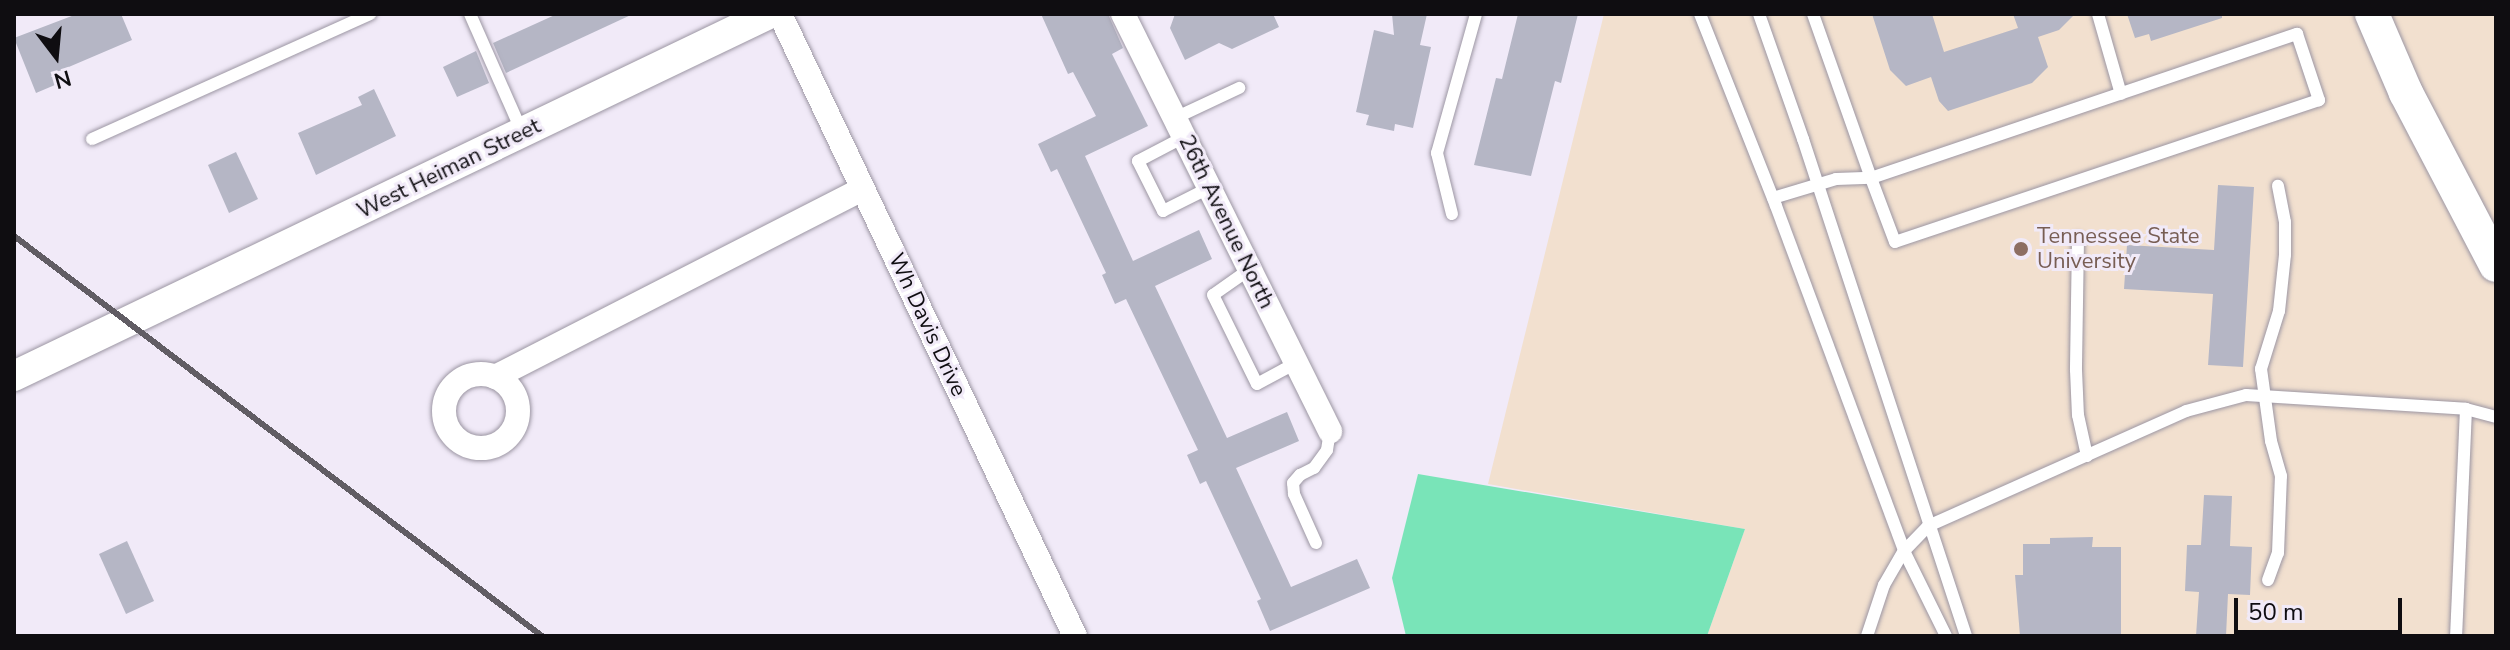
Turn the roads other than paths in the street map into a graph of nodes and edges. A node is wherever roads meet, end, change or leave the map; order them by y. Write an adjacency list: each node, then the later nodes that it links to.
1 (370, 14): 16 (lane)
2 (470, 14): 15 (lane)
3 (769, 14): 15 (street, West Heiman Street)
4 (780, 14): 21 (street, Wh Davis Drive)
5 (1123, 14): 14 (street, 26th Avenue North)
6 (1476, 14): 23 (lane)
7 (1700, 14): 22 (lane)
8 (1759, 14): 18 (lane)
9 (1813, 14): 17 (lane)
10 (2098, 14): 13 (lane)
11 (2372, 14): 25 (main road)
12 (1239, 88): 14 (lane)
13 (2121, 94): 17 (lane); 17 (lane)
14 (1179, 127): 20 (street, 26th Avenue North); 20 (lane)
15 (523, 134): 28 (street, West Heiman Street)
16 (92, 139)
17 (1871, 178): 18 (lane)
18 (1818, 183): 22 (lane); 35 (lane)
19 (2278, 186): 30 (lane)
20 (1209, 188): 26 (street, 26th Avenue North)
21 (862, 189): 29 (street); 39 (street, Wh Davis Drive)
22 (1773, 198): 37 (lane)
23 (1452, 214)
24 (2078, 239): 34 (lane)
25 (2496, 265)
26 (1250, 269): 27 (street, 26th Avenue North); 27 (lane)
27 (1296, 363): 33 (street, 26th Avenue North)
28 (14, 376)
29 (495, 377)
30 (2263, 395): 31 (lane); 34 (lane); 38 (lane)
31 (2466, 409): 32 (lane); 43 (lane)
32 (2496, 417)
33 (1330, 431): 36 (lane)
34 (2087, 456): 35 (lane)
35 (1928, 526): 37 (lane); 42 (lane)
36 (1316, 543)
37 (1904, 551): 40 (lane); 41 (lane)
38 (2268, 580)
39 (1075, 636)
40 (1867, 636)
41 (1946, 636)
42 (1966, 636)
43 (2456, 636)

